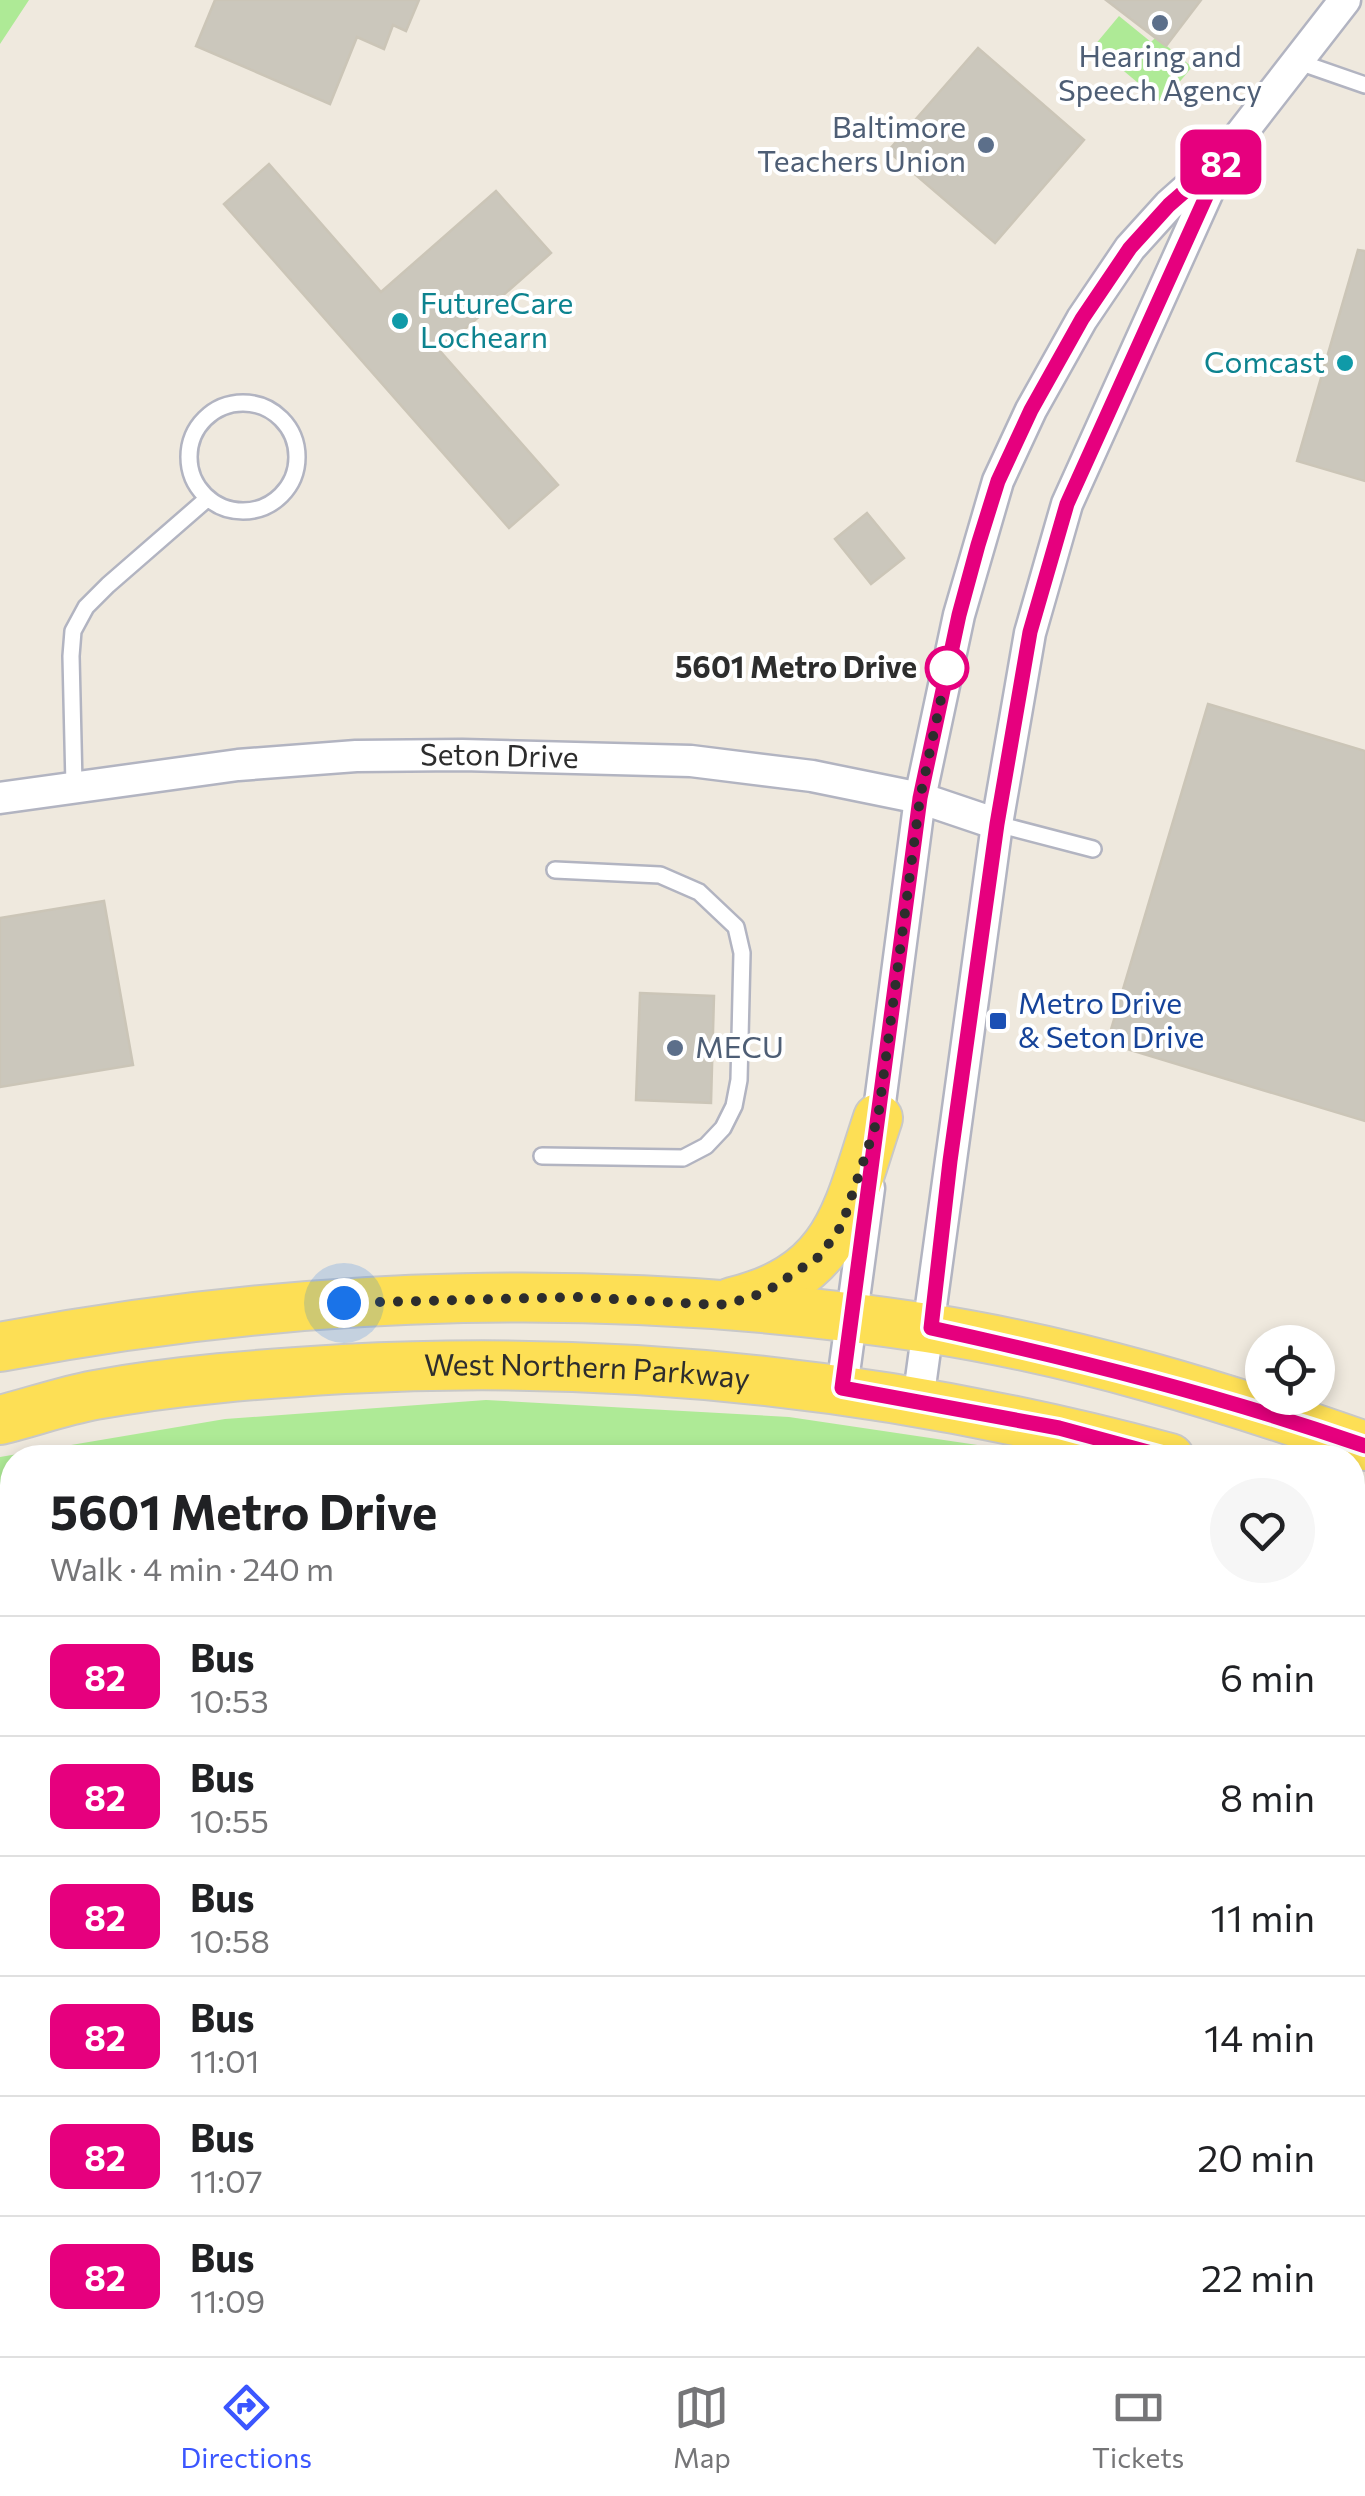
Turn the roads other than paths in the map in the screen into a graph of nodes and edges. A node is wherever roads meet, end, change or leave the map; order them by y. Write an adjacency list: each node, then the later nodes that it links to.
1 (1345, 0): 2 (street)
2 (1296, 62): 3 (lane); 4 (street)
3 (1365, 85)
4 (1224, 157): 8 (street); 9 (street)
5 (208, 498): 5 (lane); 6 (lane)
6 (74, 785): 7 (street, Seton Drive); 8 (street, Seton Drive)
7 (0, 798)
8 (920, 798): 9 (street, Seton Drive); 12 (street)
9 (997, 824): 10 (lane); 16 (street)
10 (1093, 849)
11 (555, 870): 13 (lane)
12 (878, 1118): 14 (main road); 15 (street)
13 (542, 1156)
14 (719, 1305): 15 (main road); 17 (main road)
15 (852, 1318): 16 (main road); 18 (street)
16 (931, 1328): 19 (street); 22 (main road)
17 (0, 1348)
18 (842, 1388): 19 (main road, West Northern Parkway); 20 (main road, West Northern Parkway)
19 (918, 1401): 21 (main road, West Northern Parkway)
20 (0, 1420)
21 (1122, 1445)
22 (1362, 1445)

